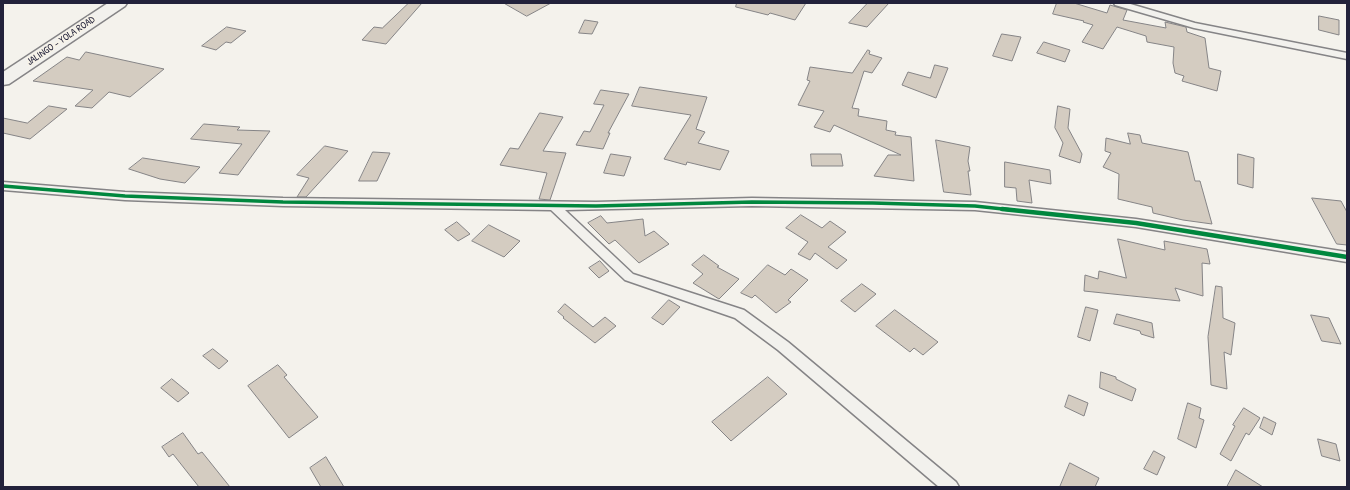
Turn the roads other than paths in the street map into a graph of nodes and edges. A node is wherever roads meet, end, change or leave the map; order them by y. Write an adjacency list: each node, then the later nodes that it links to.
1 (98, 3): 5 (highway)
2 (119, 3): 6 (highway, JALINGO - YOLA ROAD)
3 (1118, 3): 4 (street)
4 (1347, 56)
5 (3, 64)
6 (3, 80)
7 (3, 186): 8 (street)
8 (553, 205): 9 (street); 10 (street)
9 (1347, 257)
10 (951, 487)

